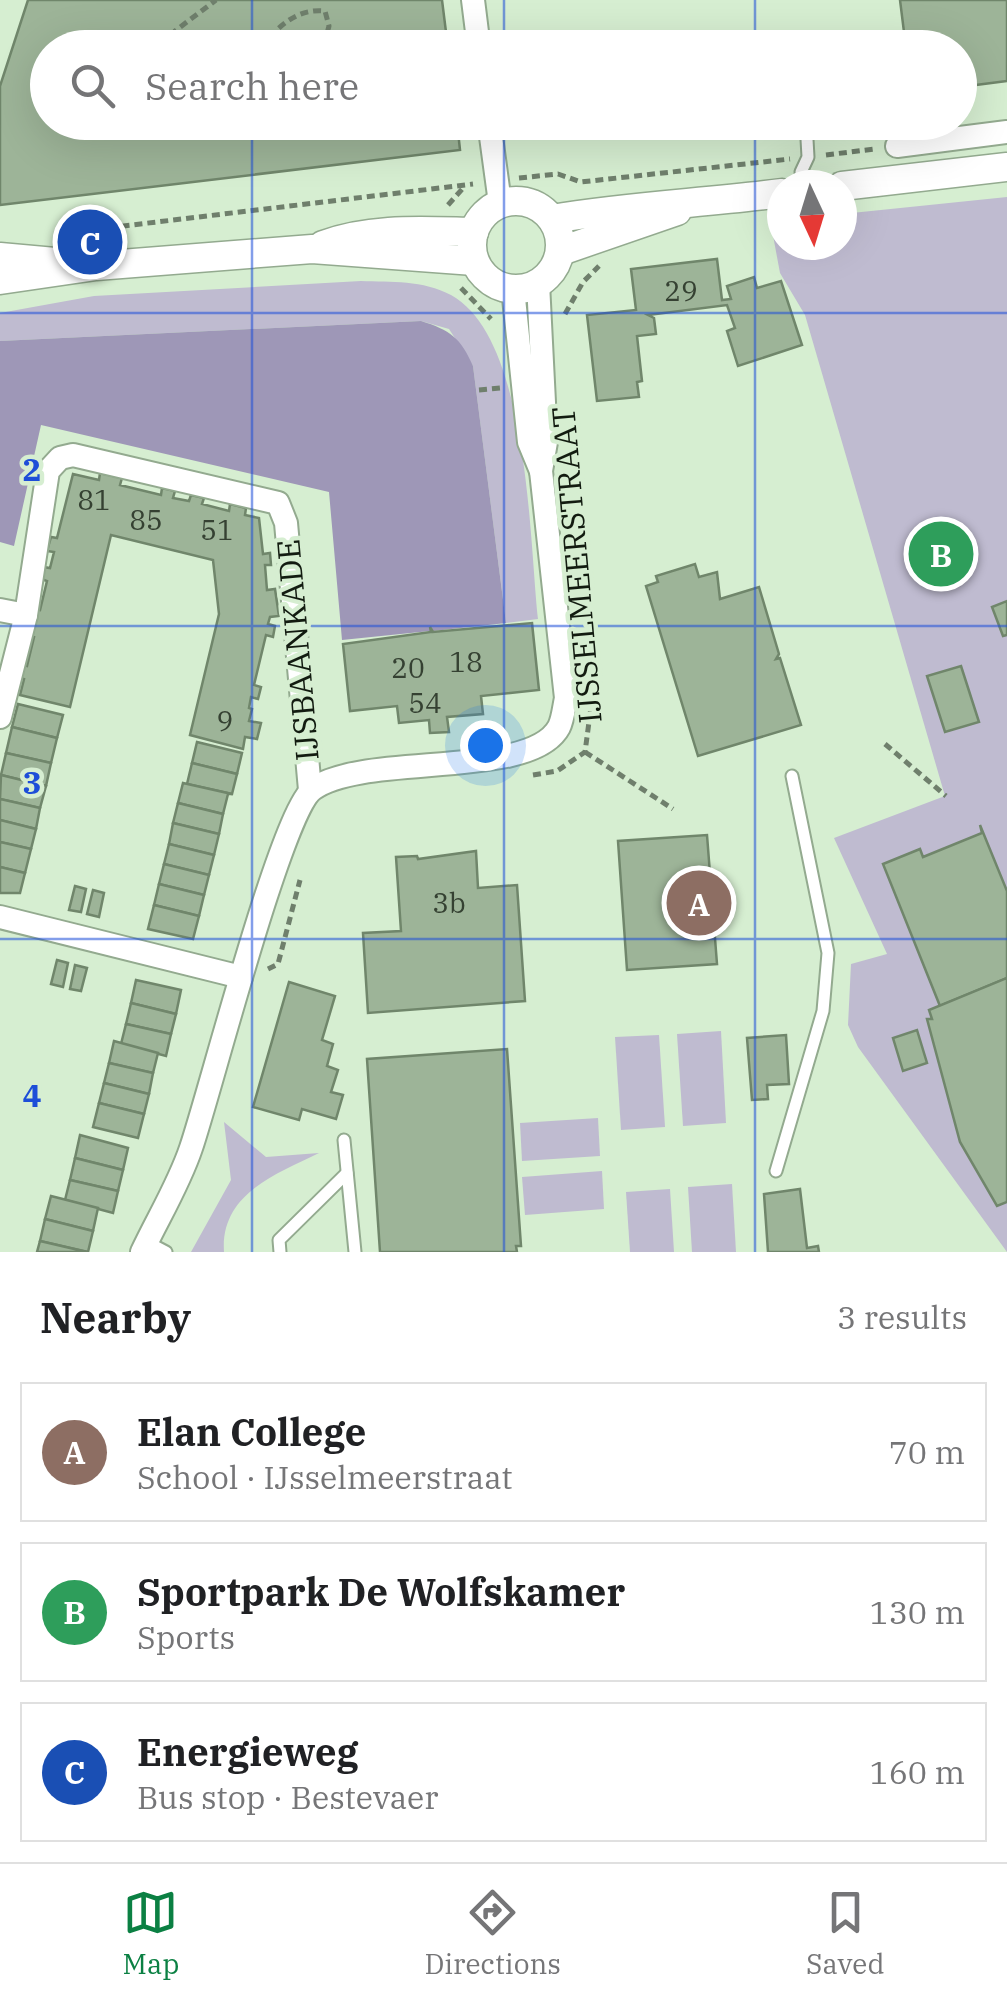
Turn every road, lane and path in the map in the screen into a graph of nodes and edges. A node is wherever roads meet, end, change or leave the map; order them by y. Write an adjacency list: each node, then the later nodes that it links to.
1 (216, 0): 3 (path)
2 (473, 0): 6 (street)
3 (176, 30)
4 (275, 30): 5 (path)
5 (329, 30)
6 (477, 30)
7 (1007, 132): 8 (street)
8 (977, 135)
9 (492, 140): 18 (street)
10 (807, 140): 13 (lane)
11 (931, 140): 12 (street); 16 (street)
12 (897, 146): 13 (path)
13 (808, 158): 15 (lane); 18 (path)
14 (1007, 167): 16 (street)
15 (802, 170)
16 (926, 177): 17 (street)
17 (857, 184)
18 (499, 192): 21 (street); 22 (street); 23 (path)
19 (767, 196): 20 (street)
20 (692, 205): 21 (street); 25 (street)
21 (552, 219): 25 (street)
22 (474, 232): 24 (street); 28 (street)
23 (38, 236)
24 (312, 249): 28 (street); 29 (street)
25 (560, 250): 32 (street)
26 (0, 257): 29 (street)
27 (608, 257): 33 (path)
28 (474, 261): 32 (street)
29 (96, 266): 30 (street)
30 (0, 280)
31 (453, 284): 34 (path)
32 (525, 286): 33 (street, IJSSELMEERSTRAAT); 34 (street, IJSSELMEERSTRAAT)
33 (542, 330): 37 (street, IJSSELMEERSTRAAT)
34 (516, 331): 37 (street, IJSSELMEERSTRAAT)
35 (514, 386): 36 (path)
36 (479, 390)
37 (541, 471): 46 (street, IJSSELMEERSTRAAT)
38 (0, 610): 39 (street)
39 (26, 615): 41 (street); 46 (street, IJSBAANKADE)
40 (590, 698): 43 (path, IJSSELMEERSTRAAT)
41 (0, 717)
42 (885, 744): 47 (path)
43 (585, 752): 44 (path, IJSSELMEERSTRAAT); 48 (path)
44 (525, 776)
45 (792, 776): 53 (lane)
46 (310, 790): 51 (street)
47 (946, 796)
48 (674, 809)
49 (302, 872): 51 (path)
50 (0, 917): 51 (street)
51 (241, 978): 55 (street)
52 (344, 1140): 54 (lane)
53 (776, 1172)
54 (348, 1173): 56 (lane); 57 (lane)
55 (152, 1249)
56 (280, 1252)
57 (355, 1252)

